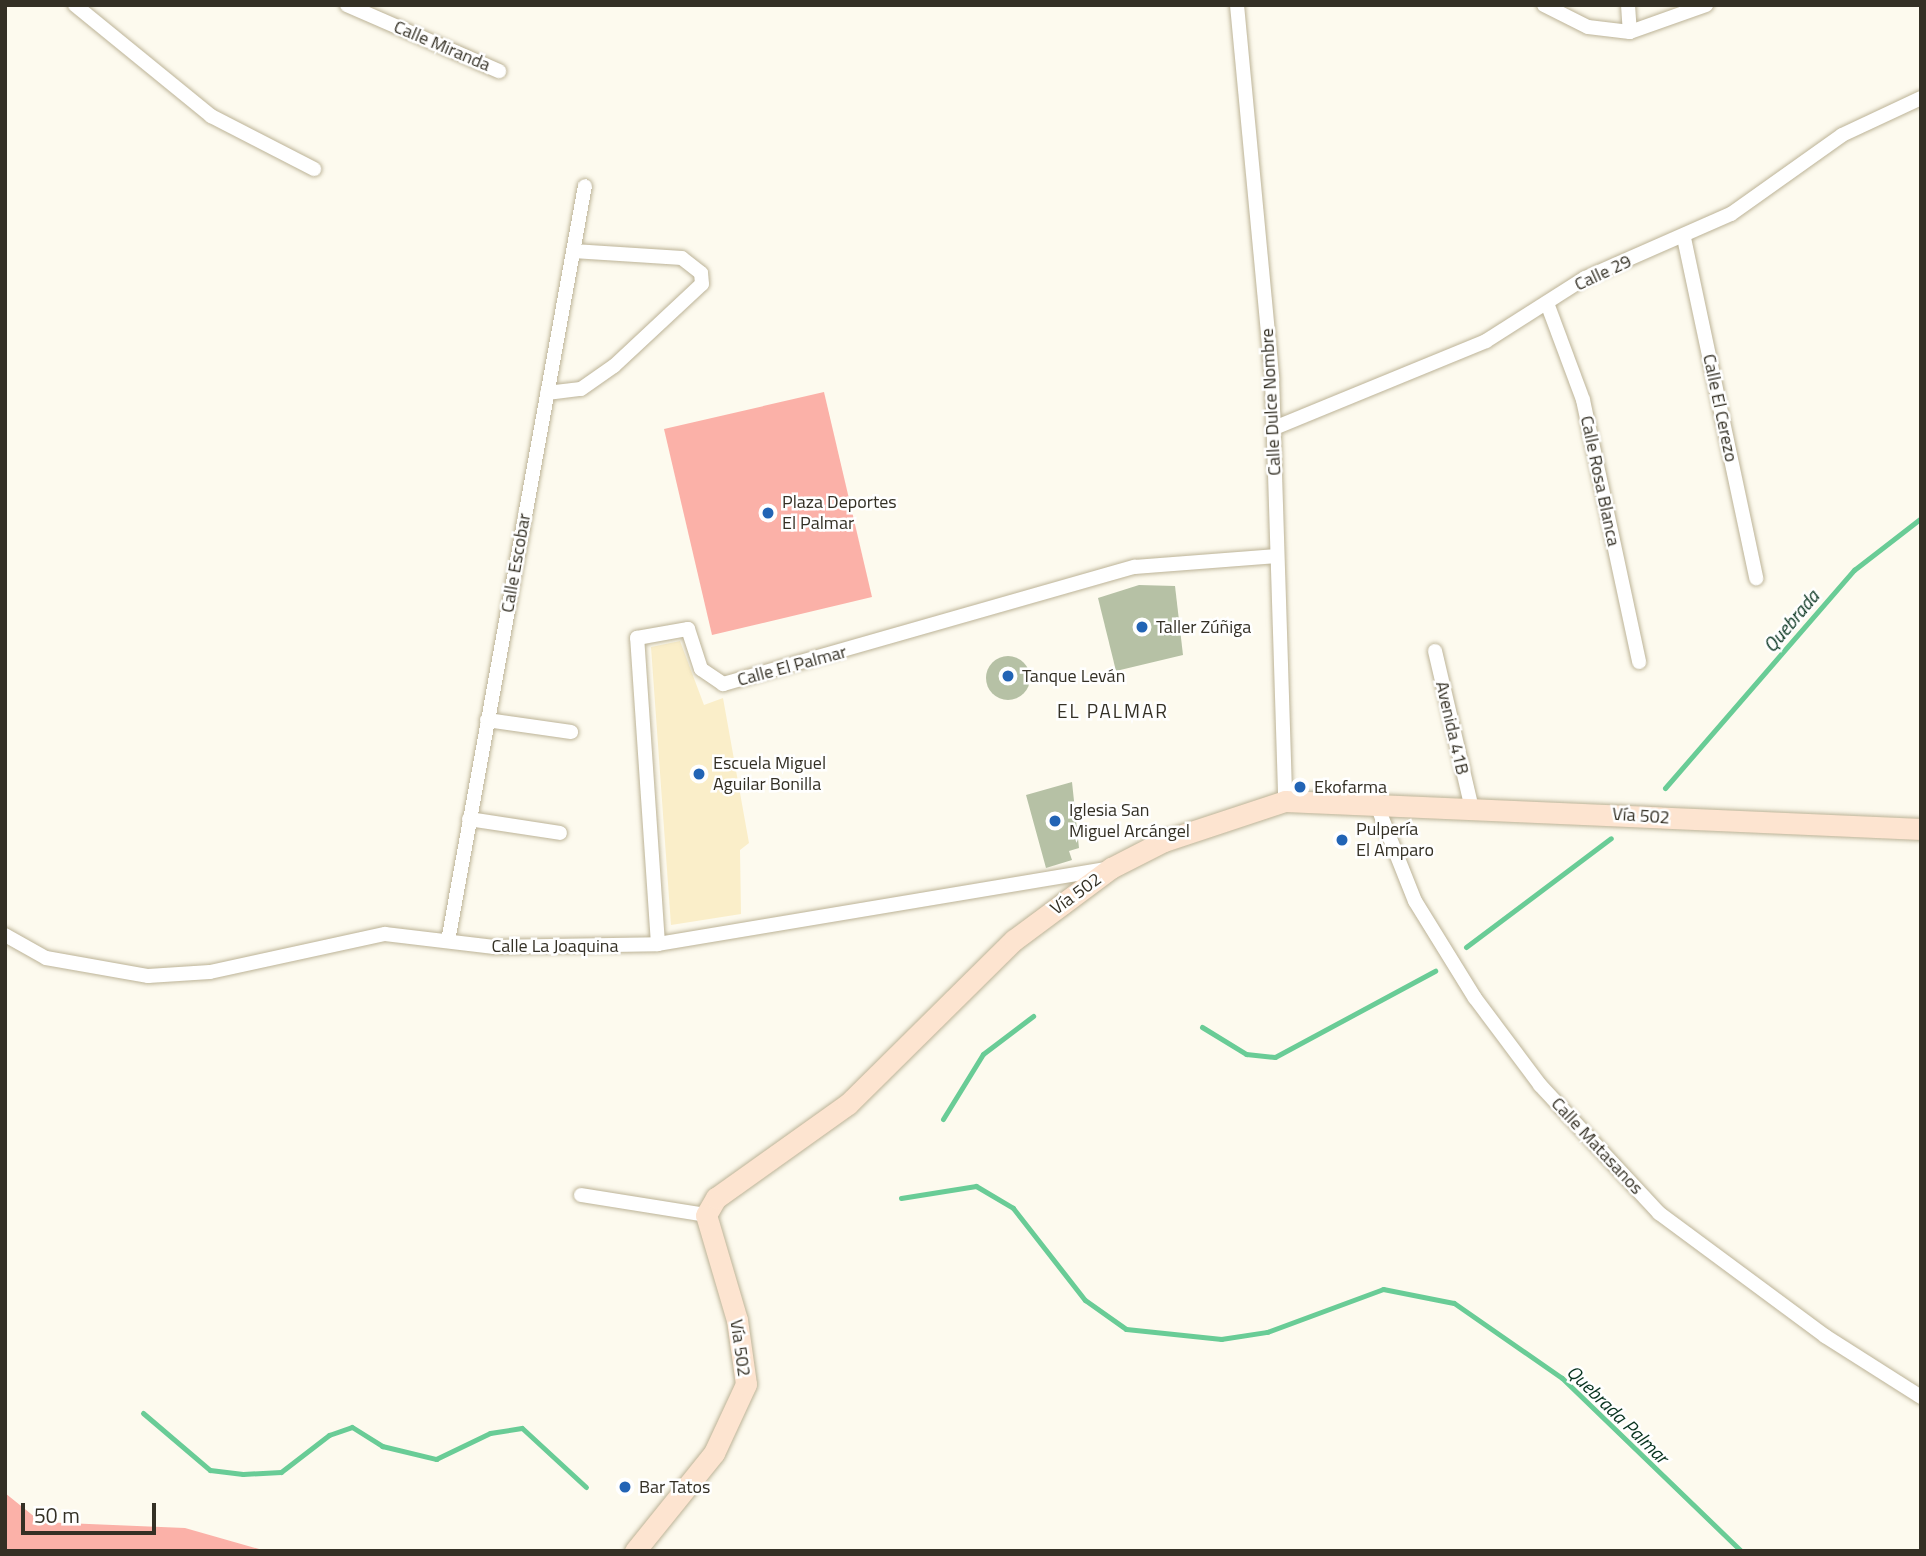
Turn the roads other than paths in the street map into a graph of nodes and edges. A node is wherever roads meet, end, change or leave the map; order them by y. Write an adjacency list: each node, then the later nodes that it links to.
1 (75, 5): 10 (street)
2 (347, 5): 8 (street, Calle Miranda)
3 (1237, 5): 16 (street, Calle Dulce Nombre)
4 (1628, 5): 7 (street)
5 (1706, 5): 7 (street)
6 (1547, 9): 7 (street)
7 (1630, 32)
8 (499, 71)
9 (1921, 98): 12 (street, Calle 29)
10 (314, 169)
11 (585, 186): 13 (street, Calle Escobar)
12 (1684, 238): 14 (street, Calle 29); 18 (street, Calle El Cerezo)
13 (573, 251): 15 (street, Calle Escobar); 15 (street)
14 (1548, 303): 16 (street, Calle 29); 20 (street, Calle Rosa Blanca)
15 (547, 393): 21 (street, Calle Escobar)
16 (1274, 428): 17 (street, Calle Dulce Nombre)
17 (1277, 556): 23 (street, Calle Dulce Nombre); 32 (street, Calle El Palmar)
18 (1756, 578)
19 (1434, 651): 25 (street, Avenida 41B)
20 (1639, 662)
21 (487, 720): 22 (street); 26 (street, Calle Escobar)
22 (571, 732)
23 (1285, 801): 24 (street, Vía 502); 29 (street, Vía 502)
24 (1376, 803): 25 (street, Vía 502); 35 (street, Calle Matasanos)
25 (1471, 805): 27 (street, Vía 502)
26 (469, 819): 28 (street); 31 (street, Calle Escobar)
27 (1921, 829)
28 (560, 833)
29 (1111, 868): 32 (street, Calle La Joaquina); 34 (street, Vía 502)
30 (5, 935): 31 (street, Calle La Joaquina)
31 (448, 941): 32 (street, Calle La Joaquina)
32 (658, 944)
33 (581, 1195): 34 (street)
34 (706, 1215): 36 (street, Vía 502)
35 (1921, 1397)
36 (635, 1551)

